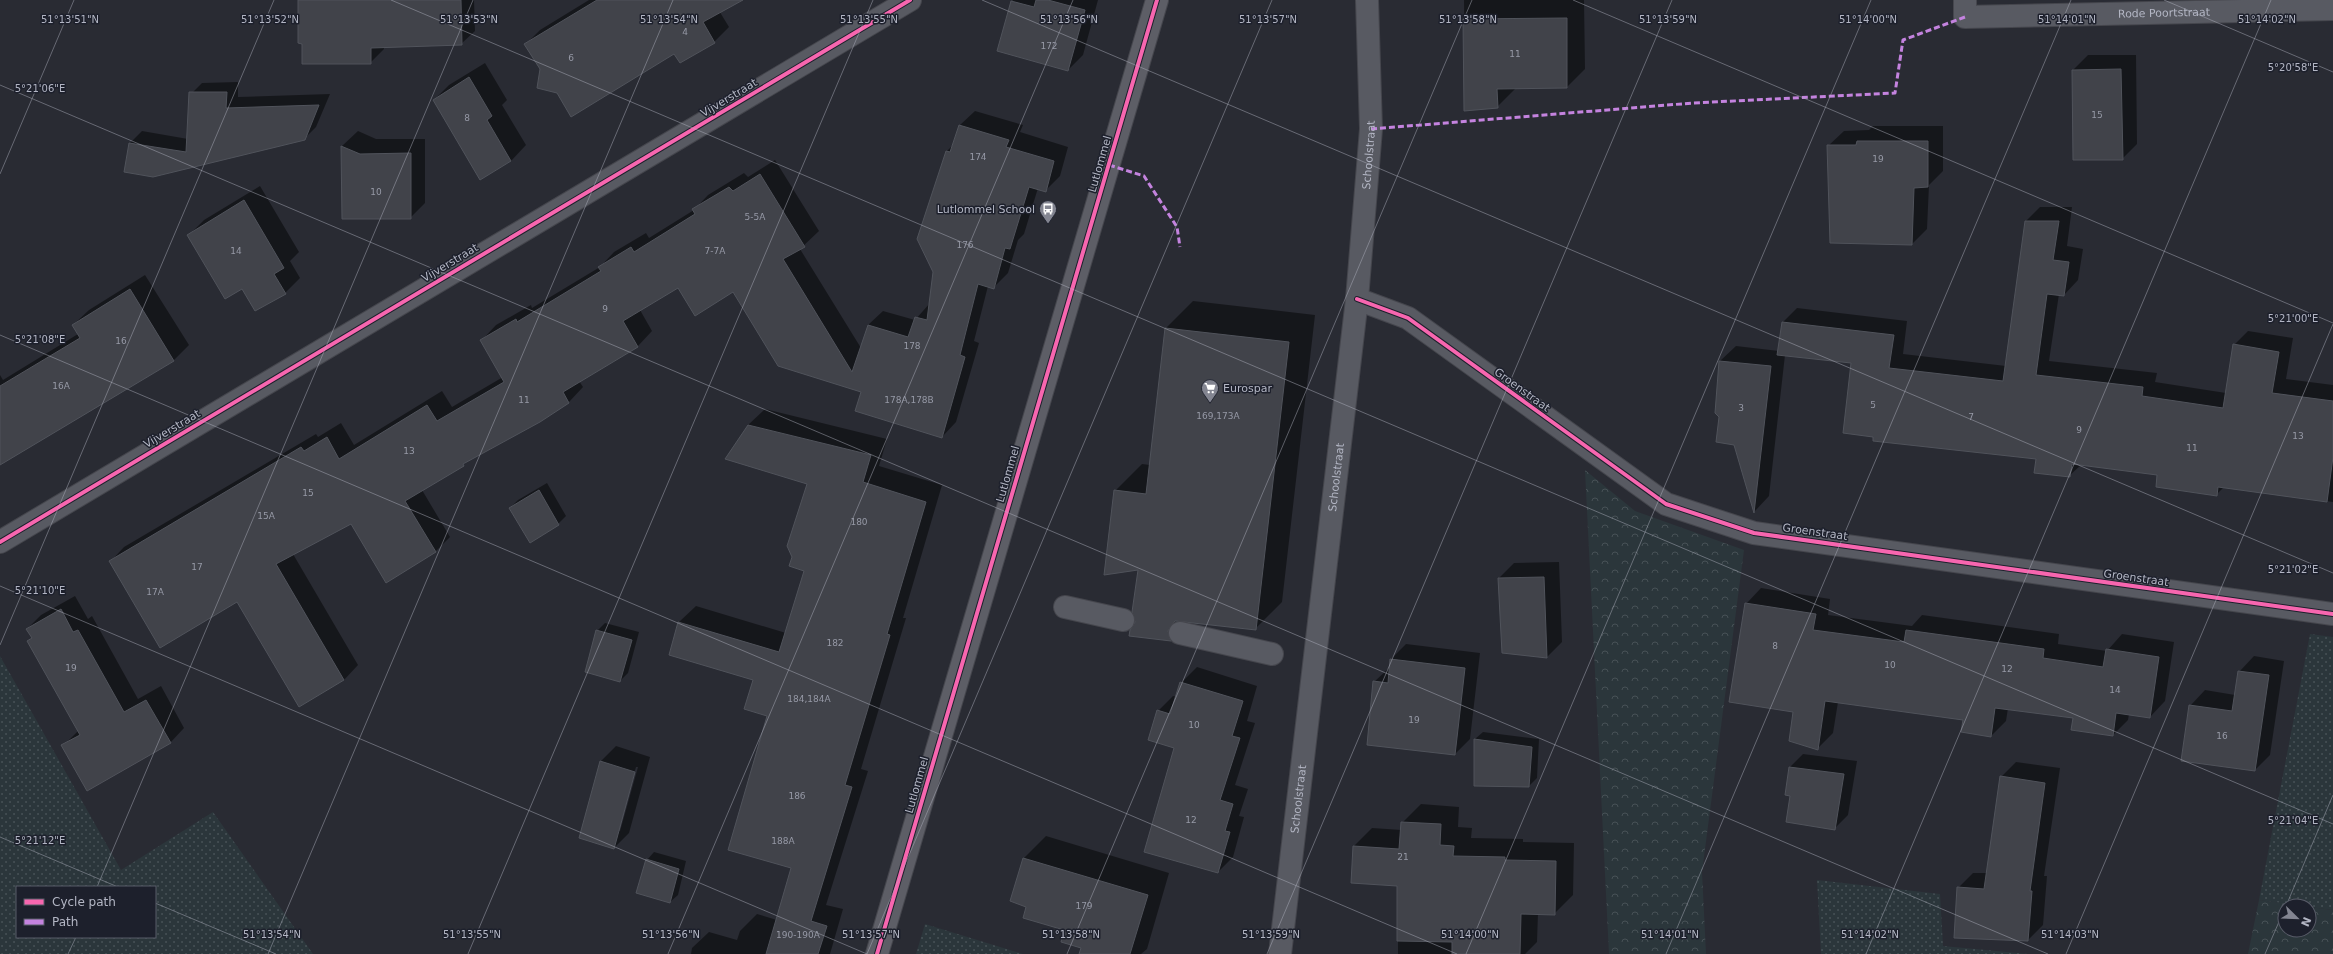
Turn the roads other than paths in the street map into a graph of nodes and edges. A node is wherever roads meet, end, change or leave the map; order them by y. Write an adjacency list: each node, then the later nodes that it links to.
1 (910, 0): 7 (street, Vijverstraat)
2 (1157, 0): 13 (main road, Lutlommel)
3 (1368, 0): 6 (street, Schoolstraat)
4 (1965, 0): 5 (street, Rode Poortstraat)
5 (2333, 8)
6 (1357, 299): 9 (street, Groenstraat); 14 (street, Schoolstraat)
7 (0, 542)
8 (1065, 607): 10 (street)
9 (2333, 614)
10 (1123, 620)
11 (1180, 633): 12 (street)
12 (1272, 654)
13 (877, 954)
14 (1280, 954)

